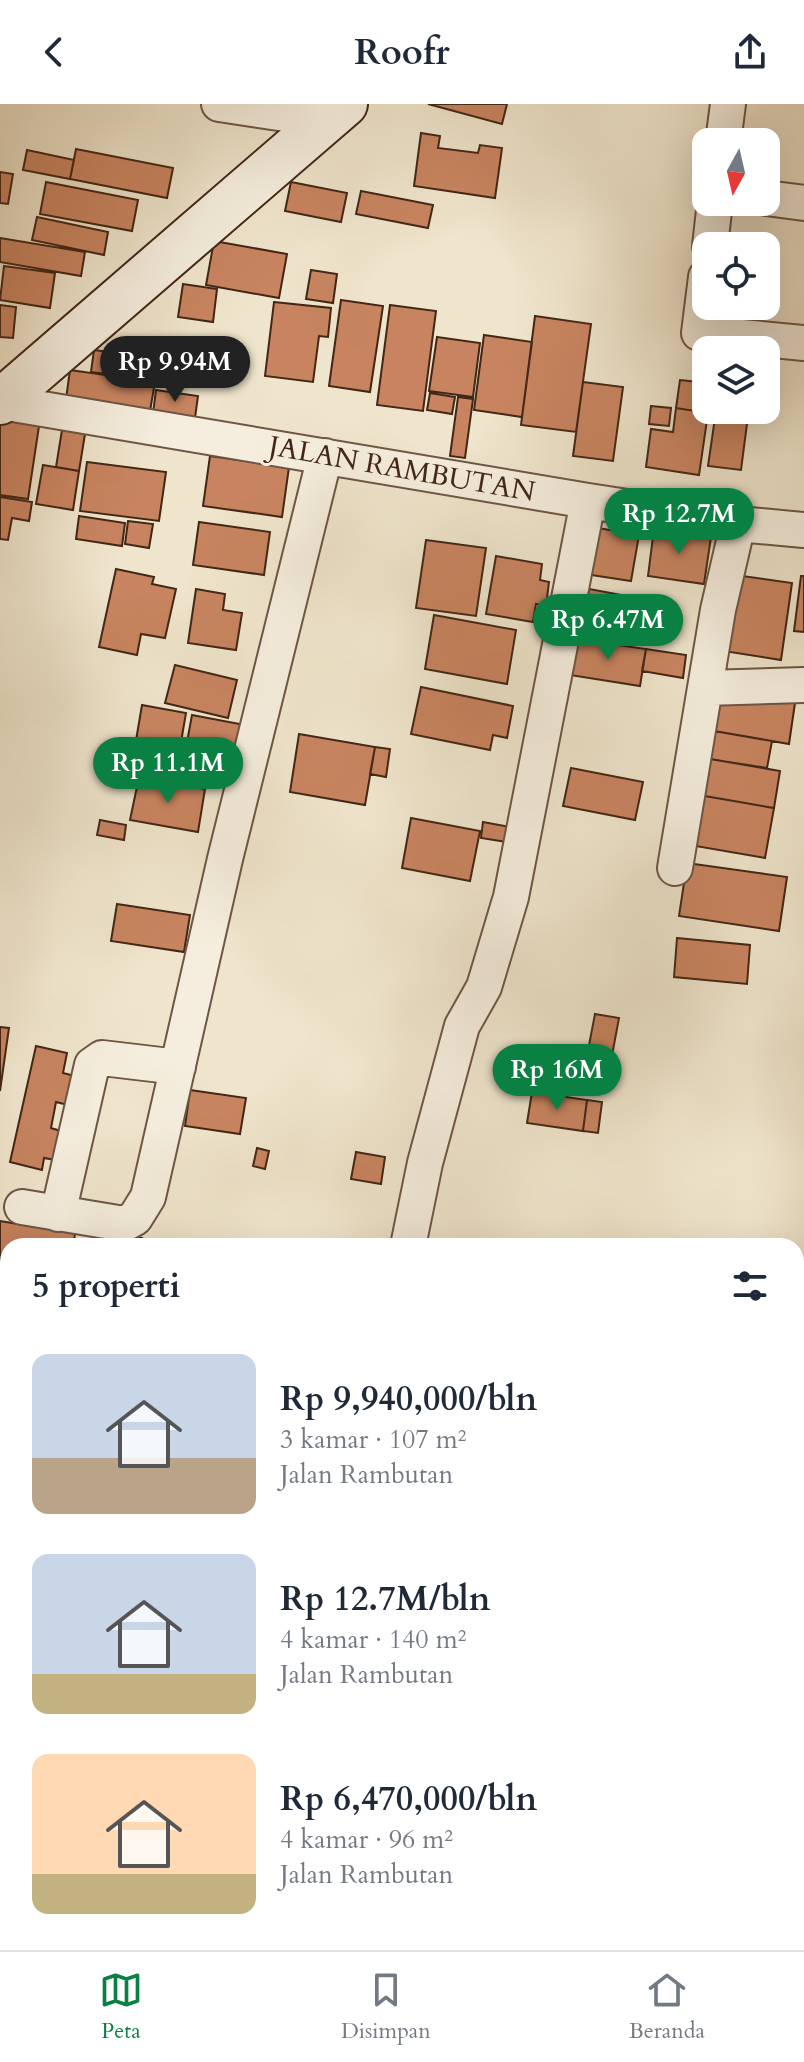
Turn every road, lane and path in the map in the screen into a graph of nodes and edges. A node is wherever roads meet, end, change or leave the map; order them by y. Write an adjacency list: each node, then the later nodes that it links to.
1 (219, 104): 3 (street)
2 (726, 104): 4 (street)
3 (335, 112): 9 (street)
4 (724, 128)
5 (780, 200): 6 (street)
6 (804, 203)
7 (701, 320): 8 (street)
8 (804, 343)
9 (0, 402): 10 (street, JALAN RAMBUTAN)
10 (325, 456): 11 (street, JALAN RAMBUTAN); 17 (street)
11 (588, 501): 12 (street, JALAN RAMBUTAN); 20 (street)
12 (738, 524): 13 (street, JALAN RAMBUTAN); 15 (street)
13 (804, 530)
14 (804, 685): 15 (street)
15 (705, 688): 16 (street)
16 (675, 868)
17 (178, 1067): 19 (street); 19 (street)
18 (22, 1207): 19 (street)
19 (58, 1214)
20 (409, 1238)

